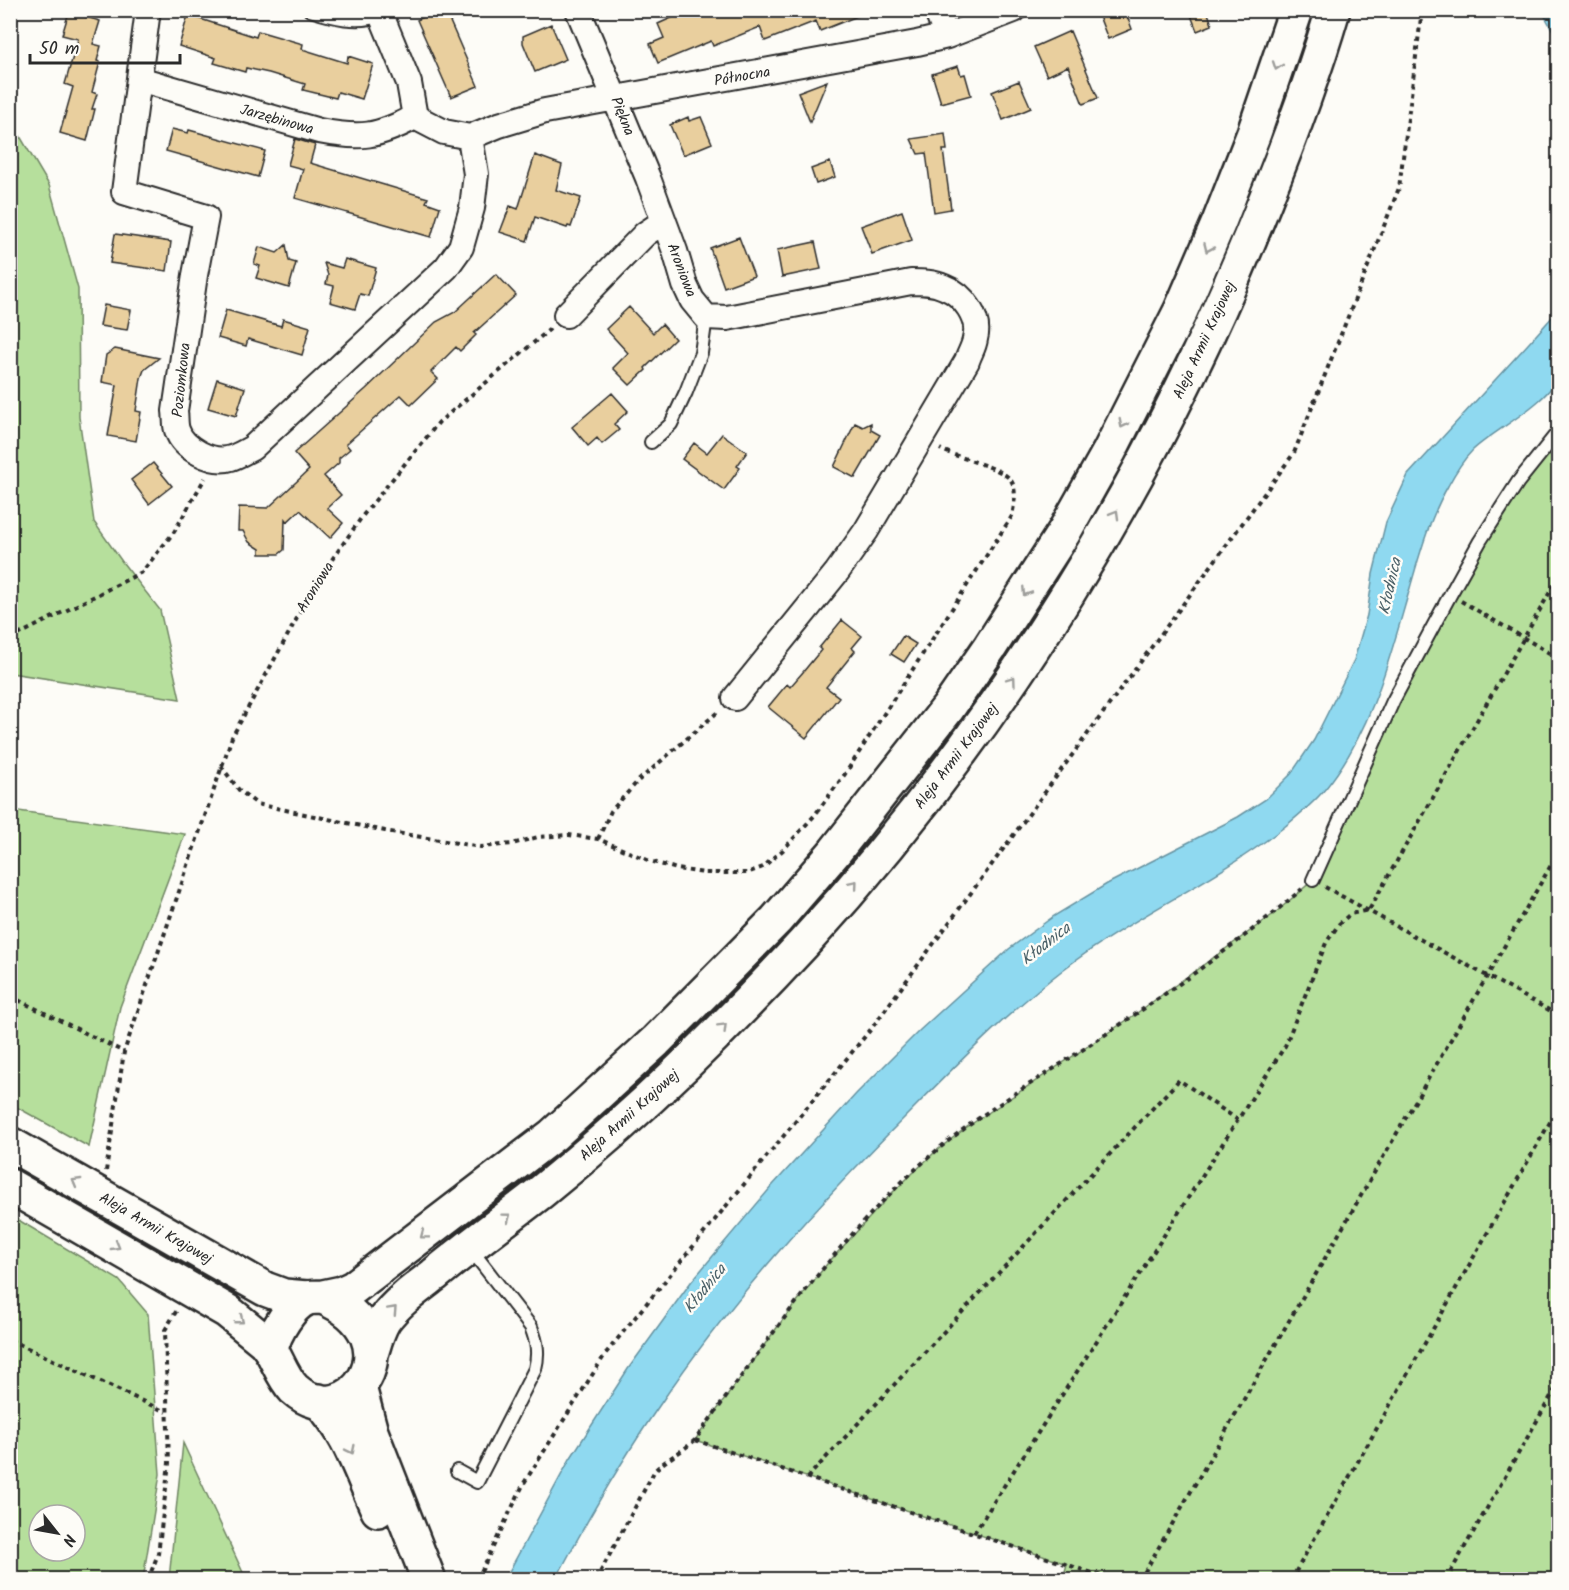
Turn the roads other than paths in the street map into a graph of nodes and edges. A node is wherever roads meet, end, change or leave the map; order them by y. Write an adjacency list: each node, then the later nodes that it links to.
1 (148, 10): 10 (street, Poziomkowa)
2 (310, 10): 8 (lane)
3 (578, 10): 11 (street, Piękna)
4 (936, 10): 9 (street)
5 (1014, 10): 9 (street, Północna)
6 (1296, 10): 24 (main road, Aleja Armii Krajowej, one-way to 24)
7 (1333, 10): 23 (main road, Aleja Armii Krajowej, one-way to 7)
8 (379, 13): 12 (street)
9 (947, 36): 11 (street, Północna)
10 (139, 79): 12 (street, Jarzębinowa); 13 (street, Poziomkowa)
11 (616, 99): 13 (street, Północna); 14 (street, Piękna)
12 (415, 117): 13 (street)
13 (470, 137)
14 (663, 222): 15 (street, Aroniowa); 16 (street, Aroniowa)
15 (566, 315)
16 (706, 317): 18 (lane); 19 (street)
17 (1558, 432): 20 (lane)
18 (651, 442)
19 (735, 698)
20 (1313, 880)
21 (10, 1144): 24 (main road, Aleja Armii Krajowej, one-way to 21)
22 (10, 1186): 25 (main road, one-way to 25)
23 (469, 1246): 26 (main road, Aleja Armii Krajowej, one-way to 23); 29 (lane)
24 (315, 1298): 25 (main road); 26 (main road)
25 (271, 1350): 28 (main road)
26 (372, 1351): 27 (main road)
27 (359, 1387): 28 (main road); 30 (main road)
28 (319, 1401): 30 (main road, one-way to 30)
29 (457, 1471)
30 (421, 1578)

